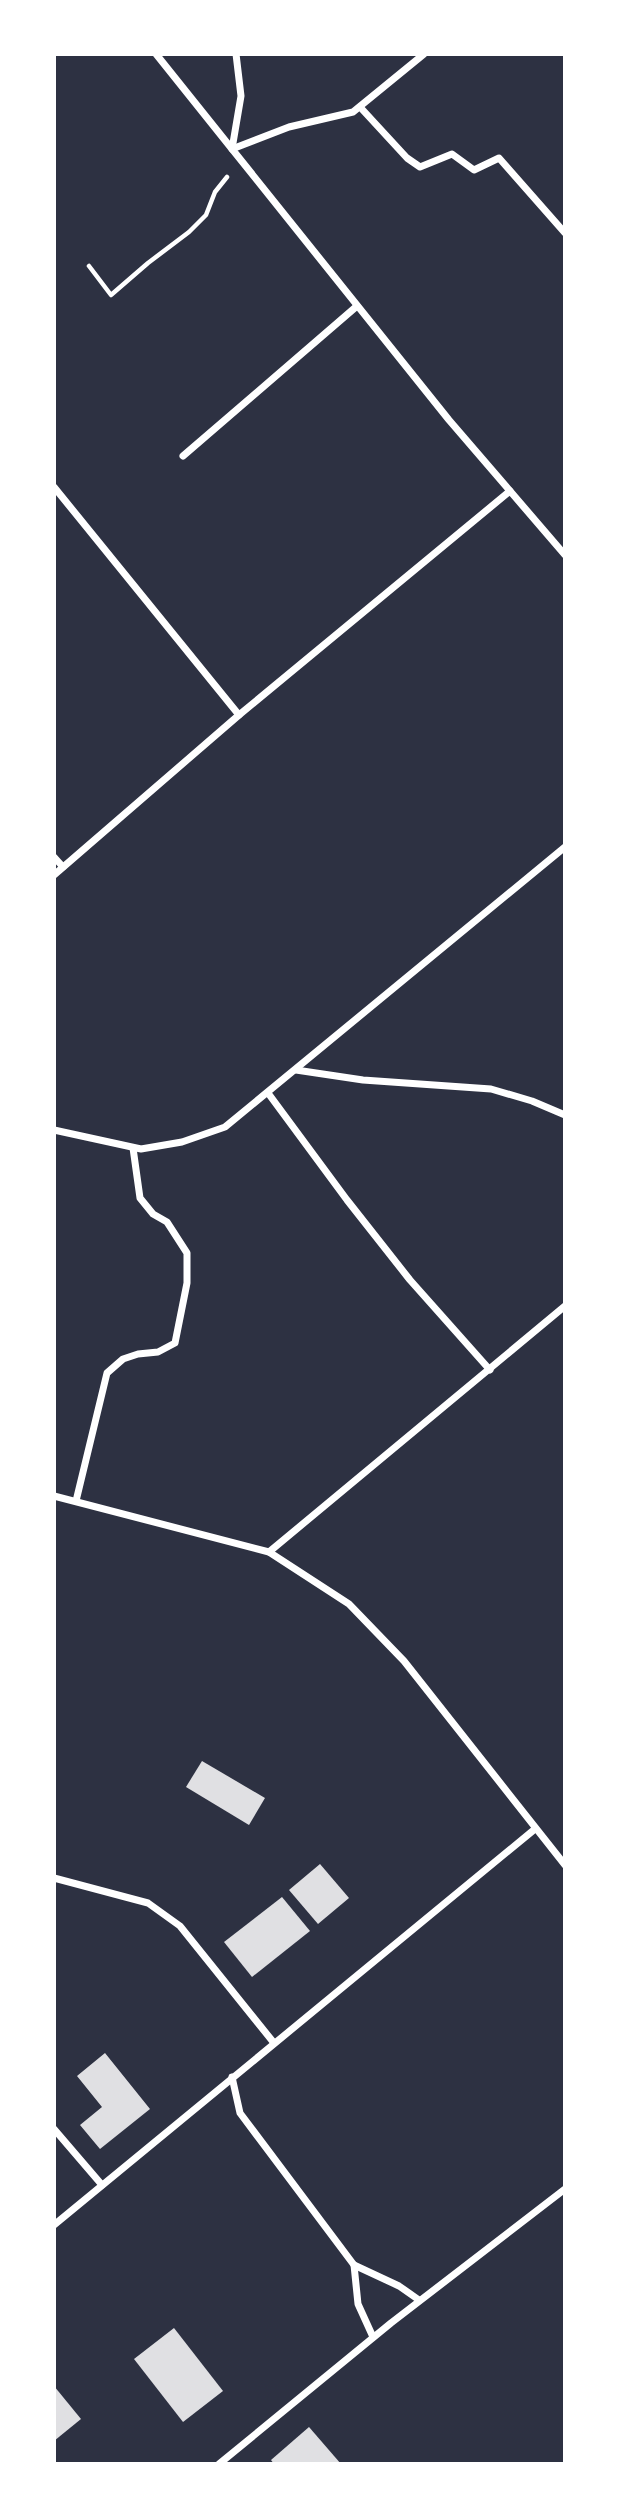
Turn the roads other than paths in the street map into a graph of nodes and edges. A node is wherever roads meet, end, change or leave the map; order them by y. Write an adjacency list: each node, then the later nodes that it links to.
1 (156, 54): 5 (street)
2 (236, 54): 5 (street)
3 (424, 54): 4 (street)
4 (360, 107): 5 (street); 6 (street)
5 (232, 149): 7 (street)
6 (565, 233)
7 (357, 306): 8 (street); 10 (street)
8 (183, 456)
9 (54, 487): 12 (street)
10 (510, 491): 11 (street); 12 (street)
11 (565, 555)
12 (239, 715): 15 (street)
13 (565, 847): 17 (street)
14 (54, 857): 15 (street)
15 (63, 867): 16 (street)
16 (54, 875)
17 (296, 1070): 18 (street); 19 (street)
18 (268, 1093): 21 (street); 23 (street)
19 (565, 1115)
20 (54, 1130): 21 (street)
21 (133, 1148): 25 (street)
22 (565, 1306): 23 (street)
23 (490, 1370): 26 (street)
24 (54, 1496): 25 (street)
25 (76, 1501): 26 (street)
26 (269, 1552): 27 (street)
27 (535, 1829): 28 (street); 30 (street)
28 (565, 1865)
29 (54, 1878): 30 (street)
30 (274, 2043): 31 (street)
31 (232, 2077): 33 (street); 36 (street)
32 (54, 2129): 33 (street)
33 (102, 2185): 35 (street)
34 (565, 2189): 37 (street)
35 (54, 2225)
36 (354, 2265): 37 (street); 38 (street)
37 (419, 2300): 38 (street)
38 (373, 2337): 39 (street)
39 (219, 2464)

